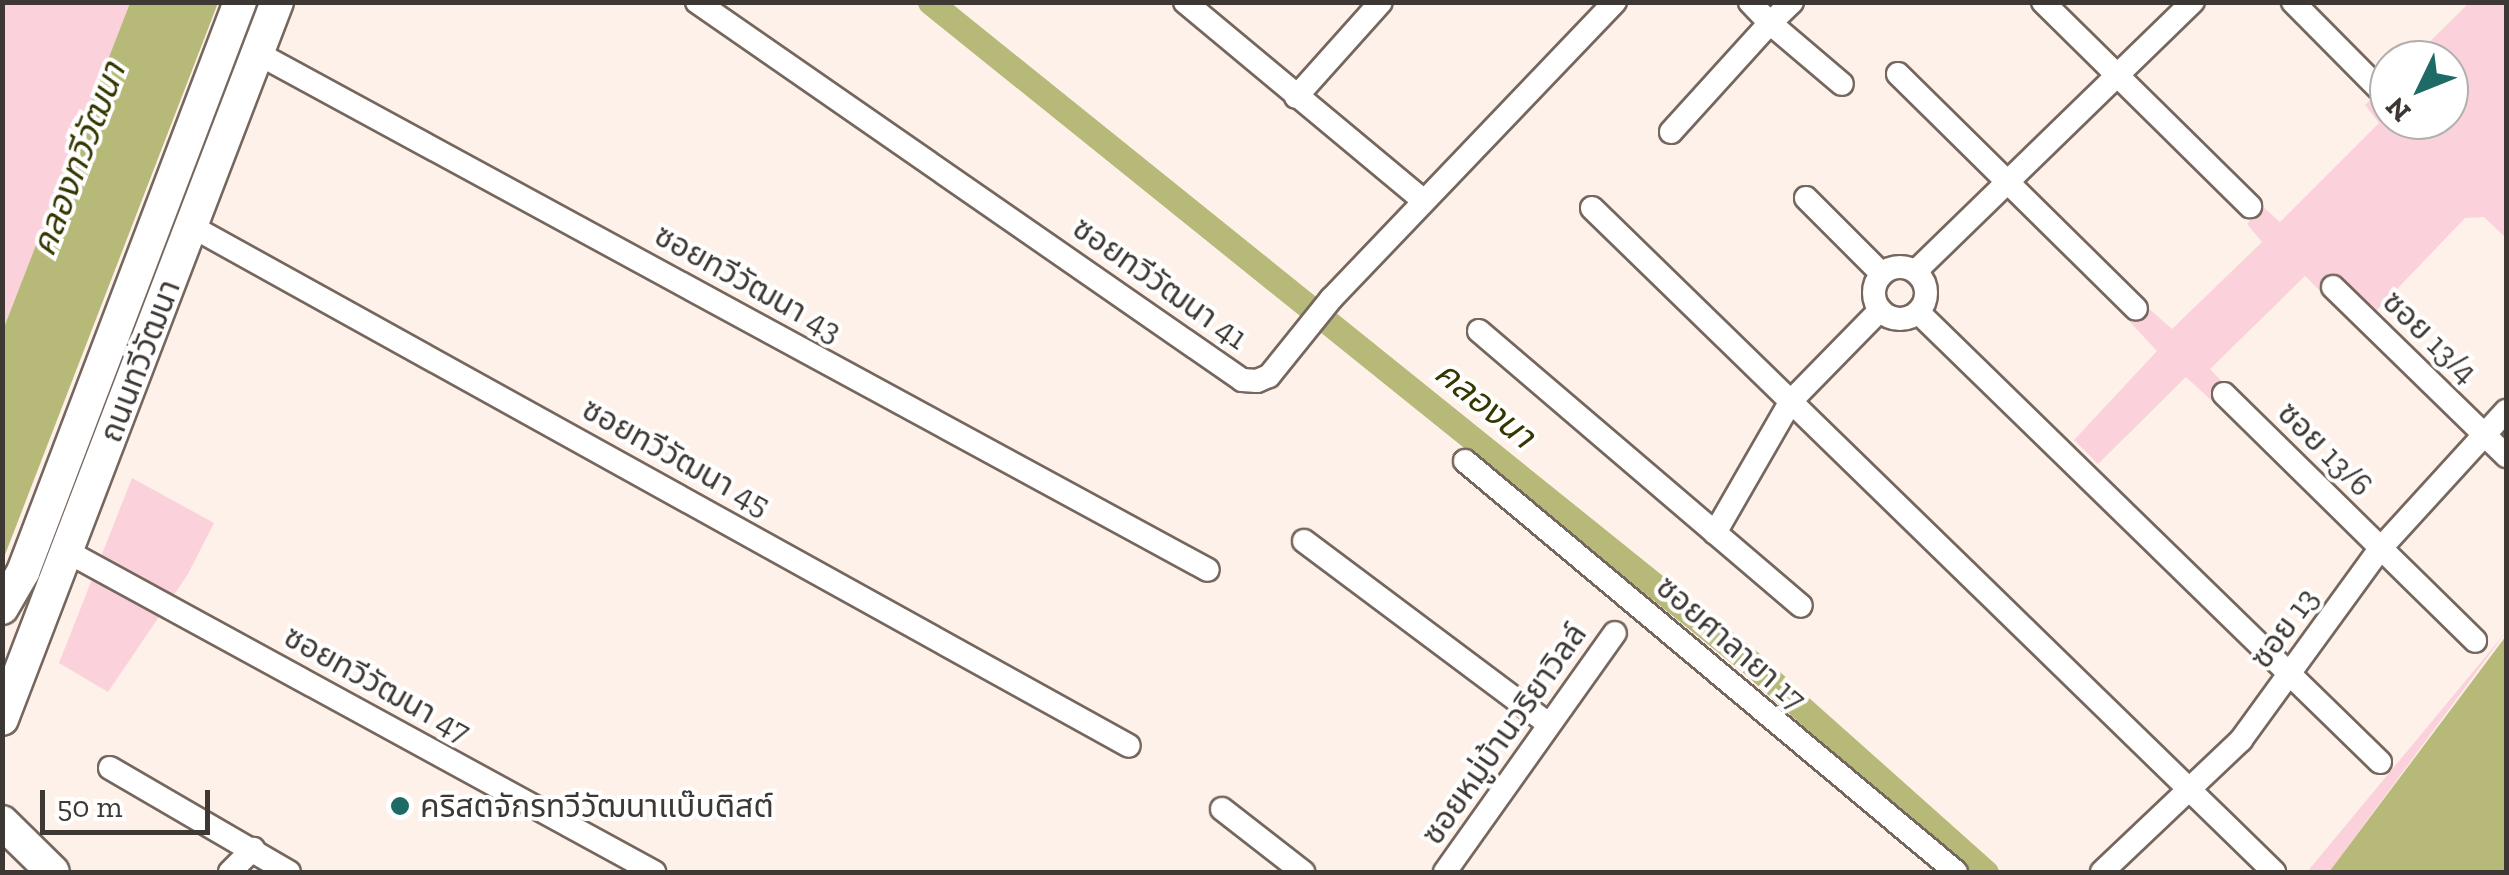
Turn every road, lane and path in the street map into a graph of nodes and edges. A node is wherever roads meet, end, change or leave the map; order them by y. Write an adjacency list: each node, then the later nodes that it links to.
1 (240, 2): 45 (main road, ถนนทวีวัฒนา)
2 (277, 2): 13 (main road, ถนนทวีวัฒนา)
3 (696, 2): 22 (street, ซอยทวีวัฒนา 41)
4 (1185, 2): 18 (street)
5 (1381, 2): 18 (street)
6 (1615, 2): 22 (street, ซอยทวีวัฒนา 41)
7 (1750, 2): 12 (street)
8 (1792, 2): 12 (street)
9 (2044, 2): 15 (street)
10 (2193, 2): 15 (street)
11 (2293, 2): 16 (street)
12 (1770, 23): 17 (street); 19 (street)
13 (257, 53): 25 (main road, ถนนทวีวัฒนา); 43 (street, ซอยทวีวัฒนา 43)
14 (1898, 74): 20 (street)
15 (2118, 76): 20 (street); 23 (street)
16 (2369, 79)
17 (1842, 84)
18 (1296, 96): 22 (street)
19 (1671, 132)
20 (2008, 182): 26 (street); 29 (street)
21 (1806, 198): 27 (street)
22 (1424, 202)
23 (2250, 206)
24 (1592, 208): 34 (street)
25 (191, 226): 42 (main road, ถนนทวีวัฒนา); 51 (street, ซอยทวีวัฒนา 45)
26 (1916, 271): 27 (street); 31 (street)
27 (1882, 273): 30 (street)
28 (2333, 286): 36 (street, ซอย 13/4)
29 (2136, 309)
30 (1880, 310): 31 (street); 34 (street)
31 (1918, 312): 48 (street)
32 (1479, 331): 39 (street)
33 (2224, 394): 41 (street, ซอย 13/6)
34 (1791, 401): 39 (street); 54 (street)
35 (2506, 412): 36 (street, ซอย 13)
36 (2483, 433): 37 (street, ซอย 13/4); 41 (street, ซอย 13)
37 (2506, 456)
38 (1465, 461): 64 (street, ซอยศาลายา 17)
39 (1716, 533): 44 (street)
40 (1304, 541): 50 (street)
41 (2380, 549): 47 (street, ซอย 13/6); 48 (street, ซอย 13)
42 (68, 552): 49 (main road, ถนนทวีวัฒนา); 61 (street, ซอยทวีวัฒนา 47)
43 (1208, 570)
44 (1801, 606)
45 (2, 608)
46 (1615, 633): 50 (street, ซอยหมู่บ้านวริยาวิลล์)
47 (2475, 640)
48 (2292, 674): 52 (street); 54 (street, ซอย 13)
49 (2, 718)
50 (1547, 723): 63 (street, ซอยหมู่บ้านวริยาวิลล์)
51 (1129, 746)
52 (2380, 762)
53 (110, 768): 57 (street)
54 (2191, 790): 65 (street, ซอย 13); 66 (street)
55 (1222, 809): 62 (street)
56 (2, 822): 58 (main road)
57 (253, 849): 59 (street); 60 (street)
58 (52, 872)
59 (230, 872)
60 (290, 872)
61 (654, 872)
62 (1303, 872)
63 (1445, 872)
64 (1956, 872)
65 (2102, 872)
66 (2274, 872)

